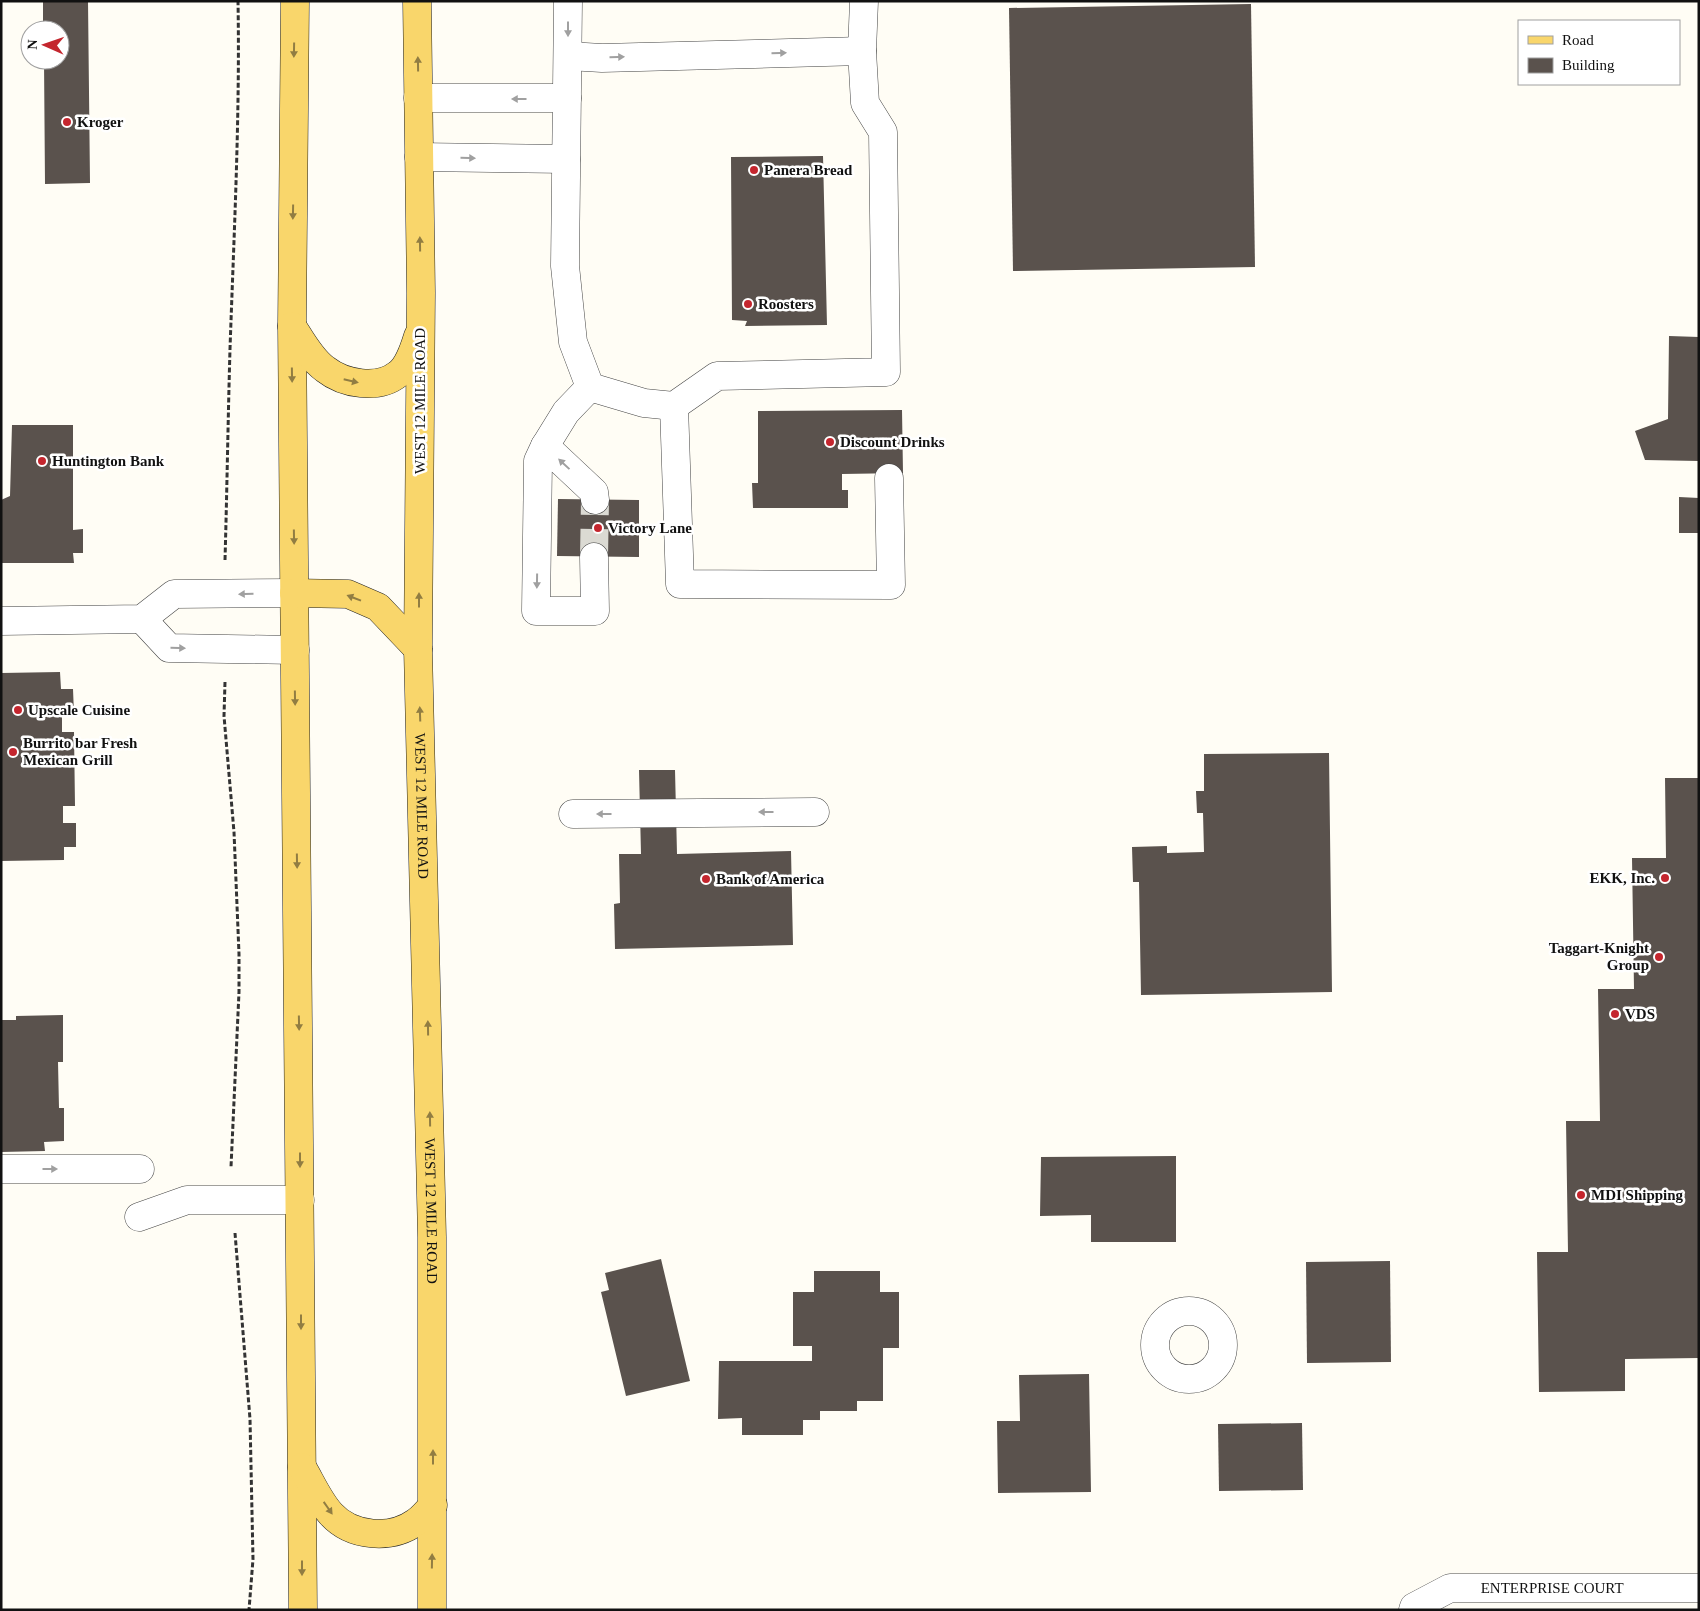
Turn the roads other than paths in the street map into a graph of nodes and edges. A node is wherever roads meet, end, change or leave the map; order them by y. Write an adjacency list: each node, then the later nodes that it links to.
1 (295, 1): 12 (main road, one-way to 12)
2 (417, 1): 7 (main road, WEST 12 MILE ROAD, one-way to 2)
3 (568, 1): 6 (street, one-way to 6)
4 (864, 1): 5 (street)
5 (862, 51): 6 (street, one-way to 5); 14 (street)
6 (568, 56): 8 (street)
7 (418, 98): 8 (street, one-way to 7); 9 (main road, WEST 12 MILE ROAD)
8 (567, 98): 10 (street)
9 (420, 157): 10 (street, one-way to 10); 11 (main road, WEST 12 MILE ROAD, one-way to 9)
10 (566, 159): 13 (street)
11 (421, 325): 12 (main road, one-way to 11); 22 (main road, WEST 12 MILE ROAD, one-way to 11)
12 (292, 326): 19 (main road, one-way to 19)
13 (590, 387): 14 (street); 15 (street)
14 (674, 406): 16 (street)
15 (545, 446): 17 (street, one-way to 15); 18 (street, one-way to 18)
16 (889, 478)
17 (594, 500)
18 (594, 557)
19 (294, 593): 20 (street, one-way to 20); 22 (main road, one-way to 19); 23 (main road)
20 (142, 619): 21 (street); 23 (street, one-way to 23)
21 (1, 621)
22 (418, 649): 31 (main road, WEST 12 MILE ROAD, one-way to 22)
23 (295, 650): 28 (main road, one-way to 28)
24 (815, 812): 25 (street, one-way to 25)
25 (573, 814)
26 (1, 1169): 27 (street, one-way to 27)
27 (140, 1169)
28 (300, 1200): 29 (street); 30 (main road, one-way to 30)
29 (139, 1216)
30 (302, 1467): 31 (main road, one-way to 31); 33 (main road, one-way to 33)
31 (433, 1505): 34 (main road, WEST 12 MILE ROAD, one-way to 31)
32 (1699, 1588): 35 (street, ENTERPRISE COURT)
33 (303, 1610)
34 (432, 1610)
35 (1413, 1610)

